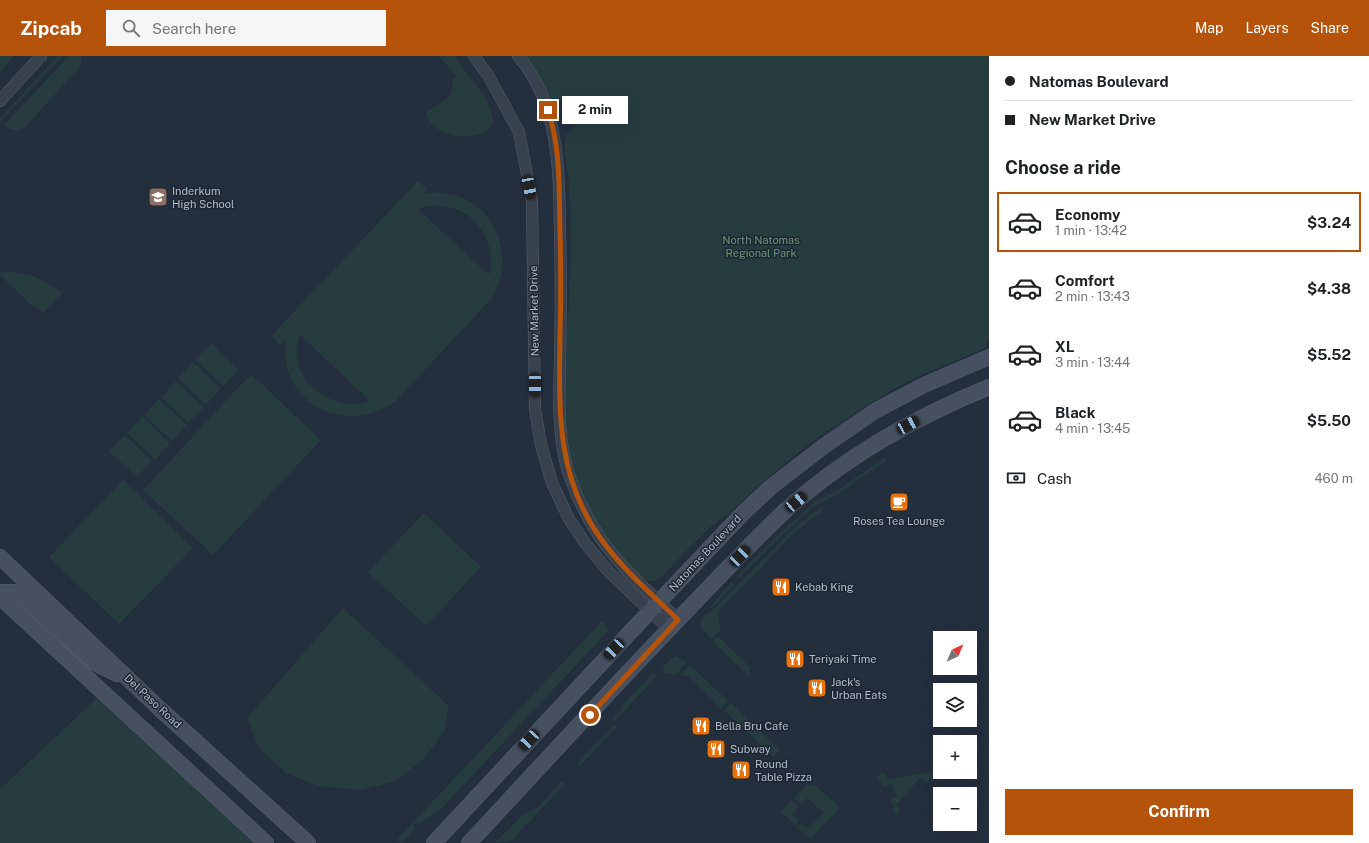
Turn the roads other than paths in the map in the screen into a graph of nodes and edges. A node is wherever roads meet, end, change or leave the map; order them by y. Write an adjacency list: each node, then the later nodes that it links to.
1 (41, 56): 4 (street)
2 (474, 56): 12 (street, New Market Drive)
3 (518, 56): 12 (street, New Market Drive)
4 (0, 101)
5 (989, 357): 12 (main road, Natomas Boulevard)
6 (989, 387): 13 (main road)
7 (0, 557): 8 (main road, Del Paso Road)
8 (15, 571): 9 (main road); 14 (main road, Del Paso Road)
9 (0, 574)
10 (0, 592): 14 (main road)
11 (0, 597): 15 (main road)
12 (655, 606): 13 (street, New Market Drive); 17 (main road, Natomas Boulevard)
13 (674, 625): 18 (main road)
14 (131, 681): 16 (main road, Del Paso Road)
15 (266, 843)
16 (308, 843)
17 (434, 843)
18 (469, 843)

